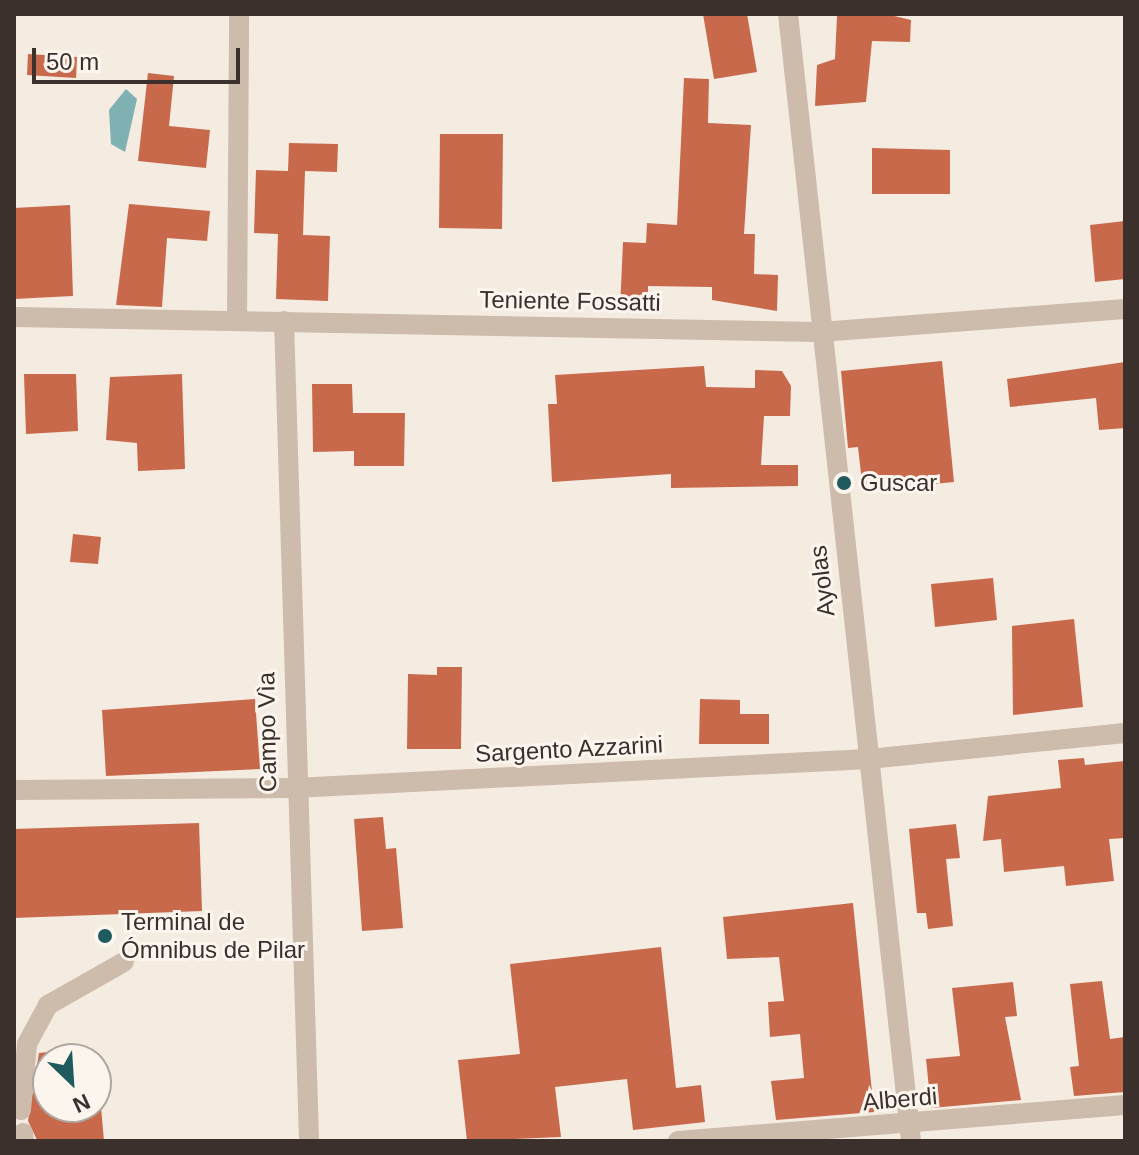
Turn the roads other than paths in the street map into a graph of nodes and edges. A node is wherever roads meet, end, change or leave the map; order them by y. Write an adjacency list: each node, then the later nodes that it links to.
1 (239, 14): 5 (street)
2 (788, 14): 7 (street, Ayolas)
3 (1125, 309): 7 (street, Teniente Fossatti)
4 (14, 317): 5 (street, Teniente Fossatti)
5 (237, 320): 6 (street, Teniente Fossatti)
6 (284, 321): 7 (street, Teniente Fossatti); 10 (street, Campo Vìa)
7 (820, 332): 9 (street, Ayolas)
8 (1125, 733): 9 (street, Sargento Azzarini)
9 (869, 759): 10 (street, Sargento Azzarini); 15 (street, Ayolas)
10 (294, 788): 11 (street, Sargento Azzarini); 16 (street, Campo Vìa)
11 (14, 790)
12 (124, 962): 14 (street)
13 (1125, 1105): 15 (street, Alberdi)
14 (21, 1110)
15 (910, 1133): 17 (street, Alberdi)
16 (309, 1141)
17 (678, 1141)

